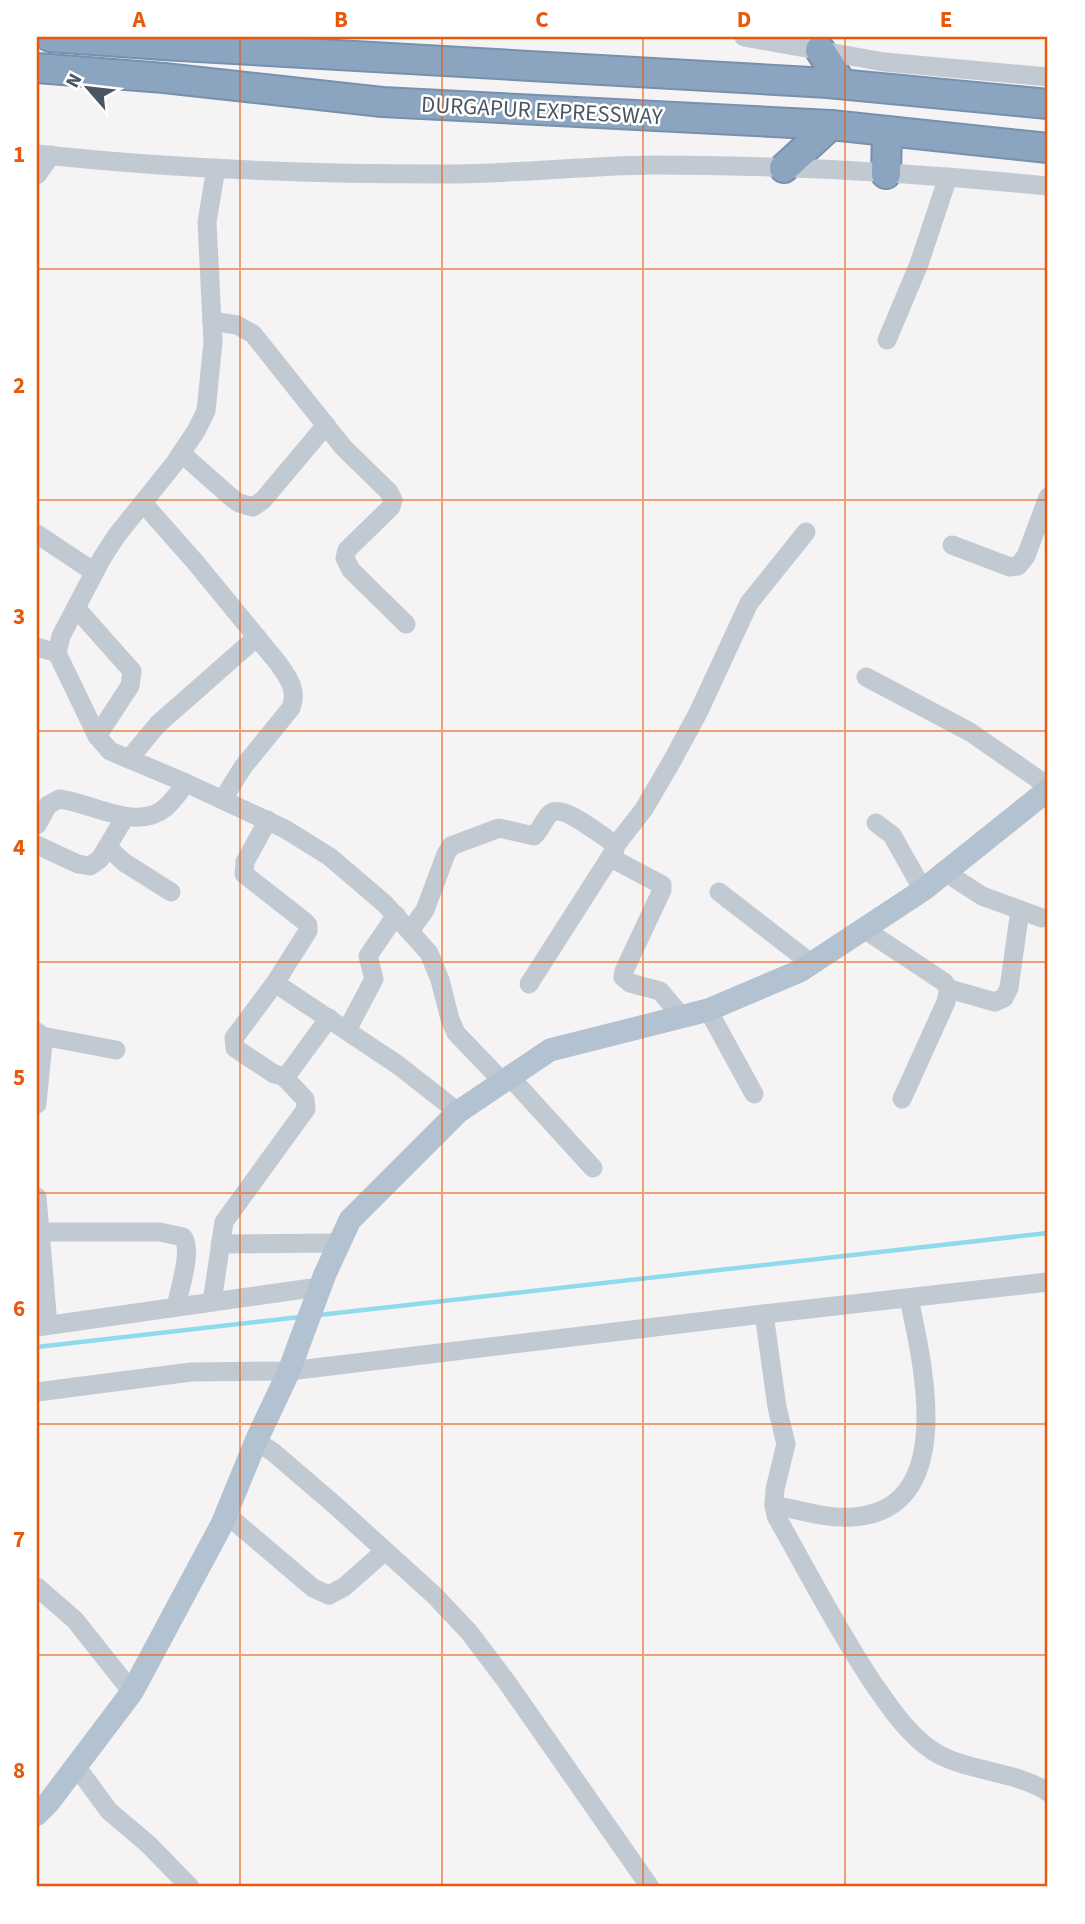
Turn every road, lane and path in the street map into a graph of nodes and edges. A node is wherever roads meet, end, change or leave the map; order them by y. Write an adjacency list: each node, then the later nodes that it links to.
1 (50, 37): 6 (highway, DURGAPUR EXPRESSWAY)
2 (744, 37): 3 (street)
3 (807, 44): 5 (street); 6 (highway)
4 (37, 68): 8 (highway, DURGAPUR EXPRESSWAY)
5 (1048, 77)
6 (842, 84): 7 (highway, DURGAPUR EXPRESSWAY)
7 (1048, 104)
8 (831, 125): 9 (highway, DURGAPUR EXPRESSWAY); 13 (highway)
9 (887, 131): 10 (highway, DURGAPUR EXPRESSWAY); 14 (highway)
10 (1048, 148)
11 (44, 154): 12 (street); 15 (street)
12 (216, 167): 13 (street); 18 (street)
13 (784, 168): 14 (street)
14 (886, 174): 16 (street)
15 (37, 175)
16 (948, 177): 17 (street); 19 (street)
17 (1048, 186)
18 (212, 321): 20 (street); 21 (street)
19 (887, 340)
20 (326, 425): 21 (street); 29 (street)
21 (181, 453): 23 (street)
22 (1048, 497): 26 (street)
23 (143, 503): 27 (street); 30 (street)
24 (806, 532): 45 (street)
25 (37, 534): 27 (street)
26 (952, 545)
27 (94, 572): 28 (street)
28 (76, 608): 32 (street); 34 (street)
29 (406, 624)
30 (257, 637): 35 (street); 38 (street)
31 (37, 648): 32 (street)
32 (57, 653): 34 (street)
33 (866, 677): 37 (street)
34 (97, 736): 35 (street)
35 (129, 759): 36 (street)
36 (186, 782): 38 (street); 39 (street)
37 (1048, 788): 46 (main road)
38 (223, 799): 40 (street)
39 (125, 817): 42 (street); 44 (street)
40 (268, 820): 51 (street); 56 (street)
41 (876, 823): 47 (street)
42 (37, 824)
43 (37, 845): 44 (street)
44 (107, 847): 48 (street)
45 (615, 848): 54 (street); 57 (street); 60 (street)
46 (945, 872): 47 (main road); 50 (street)
47 (923, 890): 53 (main road)
48 (171, 892)
49 (719, 892): 55 (street)
50 (1020, 910): 52 (street); 58 (street)
51 (396, 915): 54 (street); 62 (street)
52 (1042, 918)
53 (864, 929): 55 (main road); 58 (street)
54 (410, 931): 66 (street)
55 (811, 964): 59 (main road)
56 (275, 983): 61 (street); 65 (street)
57 (529, 984)
58 (949, 989): 68 (street)
59 (708, 1010): 60 (main road); 67 (street)
60 (682, 1017): 66 (main road)
61 (329, 1018): 62 (street); 65 (street)
62 (347, 1030): 70 (street)
63 (40, 1034): 64 (street); 69 (street)
64 (116, 1050)
65 (283, 1076): 75 (street)
66 (507, 1079): 70 (main road); 71 (street)
67 (754, 1094)
68 (902, 1098)
69 (37, 1104)
70 (458, 1112): 74 (main road)
71 (593, 1168)
72 (37, 1197): 73 (street)
73 (40, 1232): 80 (street); 82 (street)
74 (339, 1243): 75 (street); 77 (main road)
75 (220, 1244): 79 (street)
76 (1048, 1282): 78 (street)
77 (318, 1291): 79 (street); 83 (main road)
78 (909, 1299): 81 (street); 86 (street)
79 (212, 1302): 80 (street)
80 (176, 1307): 82 (street)
81 (764, 1314): 83 (street); 86 (street)
82 (42, 1326)
83 (291, 1365): 84 (street); 85 (main road)
84 (37, 1392)
85 (256, 1441): 87 (main road); 88 (street)
86 (774, 1505): 92 (street)
87 (226, 1514): 88 (street); 90 (main road)
88 (386, 1551): 95 (street)
89 (37, 1587): 90 (street)
90 (132, 1692): 91 (main road)
91 (76, 1766): 93 (main road); 94 (street)
92 (1048, 1792)
93 (37, 1814)
94 (190, 1887)
95 (650, 1887)

